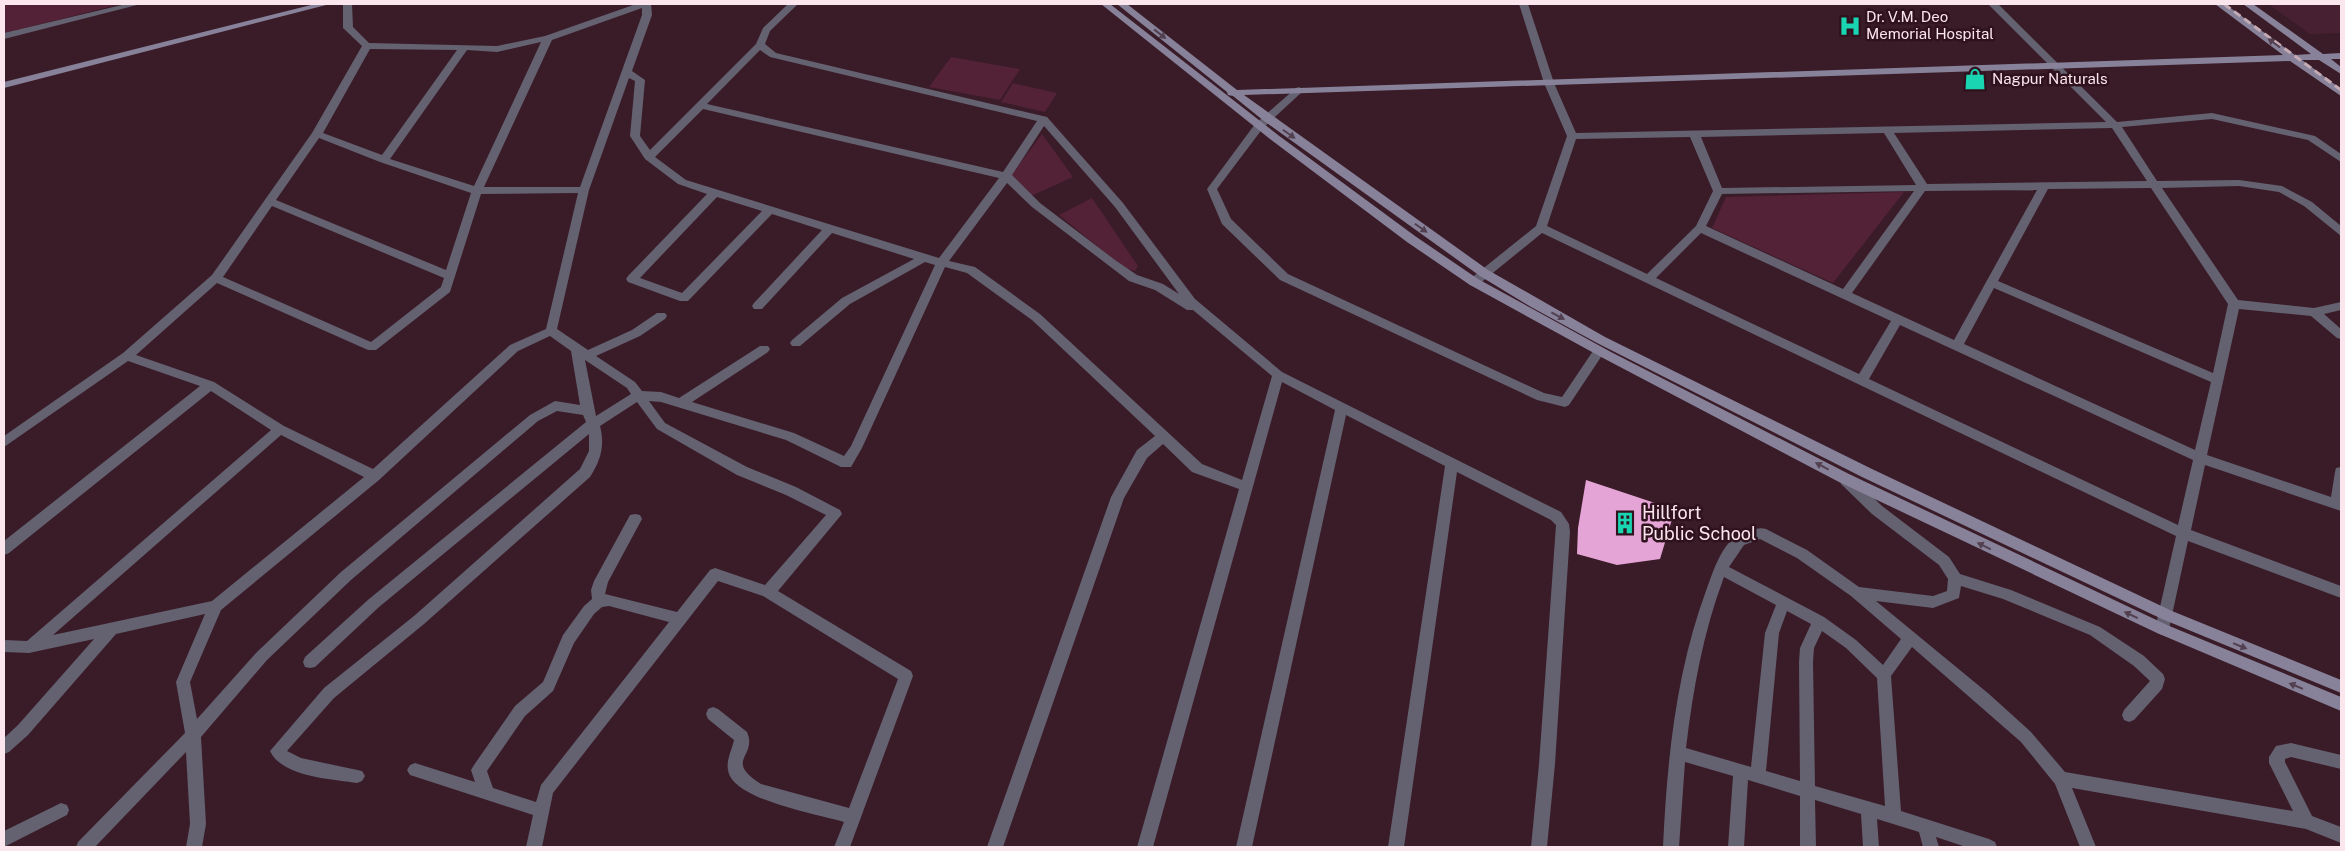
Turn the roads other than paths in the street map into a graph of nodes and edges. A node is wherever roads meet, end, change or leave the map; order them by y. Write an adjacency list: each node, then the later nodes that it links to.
1 (136, 4): 12 (street)
2 (325, 4): 24 (street)
3 (347, 4): 15 (street)
4 (646, 4): 13 (street); 22 (street)
5 (793, 4): 14 (street)
6 (1105, 4): 28 (street)
7 (1122, 4): 26 (street, one-way to 26)
8 (1523, 4): 23 (street)
9 (1993, 4): 20 (street)
10 (2219, 4): 19 (street, one-way to 10)
11 (2247, 4): 17 (street)
12 (4, 36)
13 (548, 38): 16 (street); 45 (street)
14 (760, 45): 29 (street); 30 (street)
15 (367, 46): 16 (street); 34 (street)
16 (464, 48): 39 (street)
17 (2321, 56): 18 (street); 19 (street); 21 (street)
18 (2341, 56)
19 (2293, 57): 20 (street); 27 (street)
20 (2055, 65): 23 (street); 32 (street)
21 (2341, 71)
22 (626, 72): 37 (street); 44 (street)
23 (1549, 83): 25 (street); 36 (street)
24 (4, 85)
25 (1299, 90): 26 (street); 31 (street)
26 (1234, 92): 28 (street); 31 (street)
27 (2341, 93)
28 (1218, 94): 31 (street)
29 (700, 105): 37 (street); 40 (street)
30 (1044, 119): 40 (street); 69 (street)
31 (1263, 122): 56 (street, one-way to 56); 60 (street); 75 (street)
32 (2115, 125): 33 (street); 38 (street); 41 (street)
33 (1887, 130): 35 (street); 43 (street)
34 (316, 134): 39 (street); 48 (street)
35 (1694, 134): 36 (street); 46 (street)
36 (1572, 136): 51 (street)
37 (649, 156): 47 (street)
38 (2341, 159)
39 (384, 160): 45 (street)
40 (1006, 176): 55 (street); 69 (street)
41 (2153, 183): 42 (street); 53 (street); 63 (street)
42 (2046, 185): 43 (street); 61 (street)
43 (1923, 187): 46 (street); 62 (street)
44 (584, 190): 45 (street); 70 (street)
45 (477, 191): 57 (street)
46 (1718, 191): 52 (street)
47 (715, 192): 49 (street); 49 (street)
48 (270, 201): 57 (street); 58 (street)
49 (770, 209): 50 (street)
50 (830, 228): 54 (street); 64 (street)
51 (1541, 228): 56 (street); 59 (street)
52 (1700, 228): 59 (street); 62 (street)
53 (2341, 232)
54 (924, 258): 55 (street); 72 (street)
55 (942, 262): 83 (street); 87 (street)
56 (1484, 272): 60 (street); 107 (street, one-way to 107)
57 (450, 276): 58 (street)
58 (216, 278): 77 (street)
59 (1648, 279): 79 (street)
60 (1474, 282): 75 (street)
61 (1992, 283): 73 (street); 80 (street)
62 (1845, 295): 68 (street)
63 (2234, 304): 66 (street); 80 (street)
64 (758, 306)
65 (2341, 306): 66 (street)
66 (2314, 312): 71 (street)
67 (661, 316): 76 (street)
68 (1898, 319): 73 (street); 79 (street)
69 (1216, 323): 78 (street)
70 (551, 331): 76 (street); 92 (street)
71 (2341, 335)
72 (796, 343)
73 (1957, 346): 89 (street)
74 (764, 349): 83 (street)
75 (1598, 351): 93 (street, one-way to 75)
76 (582, 352): 82 (street); 85 (street)
77 (127, 356): 81 (street); 88 (street)
78 (1278, 375): 84 (street); 94 (street)
79 (1862, 380): 97 (street)
80 (2218, 380): 89 (street)
81 (210, 385): 86 (street); 98 (street)
82 (638, 395): 83 (street); 85 (street); 101 (street)
83 (680, 403)
84 (1342, 407): 90 (street); 147 (street)
85 (590, 417): 115 (street); 121 (street); 127 (street)
86 (280, 429): 92 (street); 114 (street)
87 (1163, 436): 94 (street); 145 (street)
88 (4, 442)
89 (2200, 458): 95 (street); 97 (street)
90 (1452, 462): 148 (street); 149 (street)
91 (2341, 472): 95 (street)
92 (374, 476): 106 (street)
93 (1844, 478): 100 (street); 111 (street, one-way to 93)
94 (1247, 487): 146 (street)
95 (2339, 505)
96 (635, 519): 104 (street)
97 (2183, 533): 103 (street); 107 (street)
98 (4, 549)
99 (1721, 568): 102 (street); 105 (street); 123 (street)
100 (1955, 578): 102 (street); 120 (street)
101 (768, 592): 108 (street); 136 (street)
102 (1856, 592): 112 (street)
103 (2341, 592)
104 (599, 601): 108 (street); 131 (street)
105 (1784, 602): 109 (street); 128 (street)
106 (216, 606): 110 (street); 121 (street)
107 (2166, 615): 111 (street); 117 (street, one-way to 117)
108 (679, 619): 134 (street)
109 (1819, 621): 116 (street); 130 (street)
110 (112, 629): 114 (street); 122 (street)
111 (2162, 629): 118 (street, one-way to 111)
112 (1910, 638): 116 (street); 129 (street)
113 (4, 646): 114 (street)
114 (29, 648)
115 (310, 662)
116 (1884, 675): 135 (street)
117 (2341, 687)
118 (2341, 704)
119 (713, 714): 136 (street)
120 (2129, 715)
121 (193, 735): 141 (street); 142 (street)
122 (4, 747)
123 (1679, 753): 126 (street); 150 (street)
124 (2341, 762): 137 (street)
125 (415, 770): 131 (street)
126 (1741, 771): 128 (street); 151 (street)
127 (357, 776)
128 (1758, 776): 130 (street)
129 (2062, 778): 137 (street); 156 (street)
130 (1808, 791): 132 (street); 152 (street)
131 (487, 794): 134 (street)
132 (1869, 809): 135 (street); 153 (street)
133 (60, 810): 140 (street)
134 (542, 811): 143 (street)
135 (1894, 816): 138 (street)
136 (853, 817): 144 (street)
137 (2306, 820): 139 (street)
138 (1925, 826): 154 (street); 155 (street)
139 (2341, 835)
140 (4, 839)
141 (84, 847)
142 (194, 847)
143 (534, 847)
144 (842, 847)
145 (995, 847)
146 (1145, 847)
147 (1244, 847)
148 (1396, 847)
149 (1539, 847)
150 (1671, 847)
151 (1736, 847)
152 (1808, 847)
153 (1871, 847)
154 (1931, 847)
155 (1989, 847)
156 (2088, 847)

